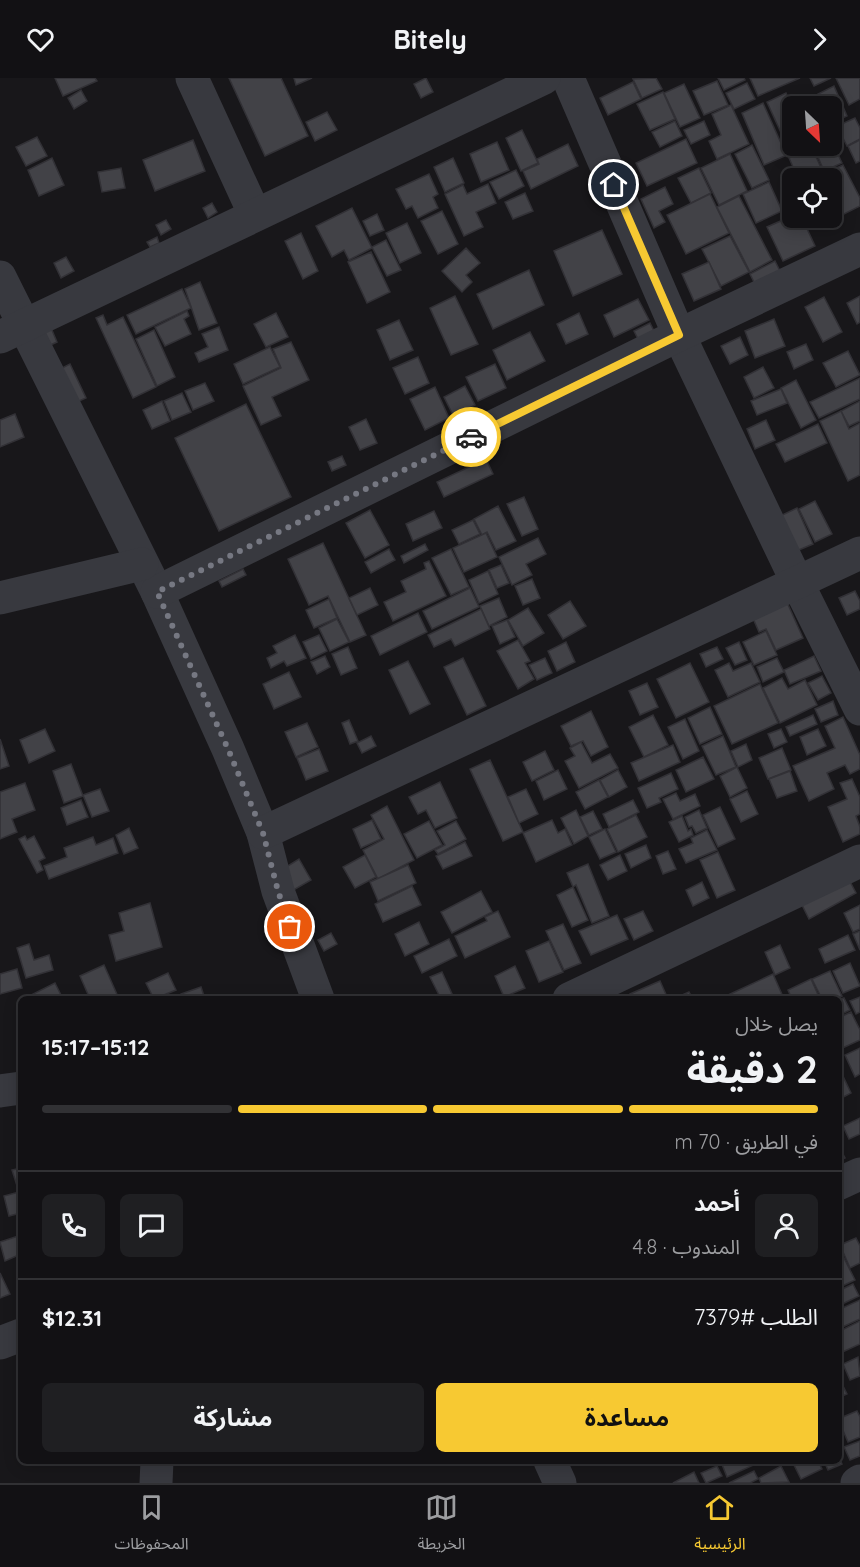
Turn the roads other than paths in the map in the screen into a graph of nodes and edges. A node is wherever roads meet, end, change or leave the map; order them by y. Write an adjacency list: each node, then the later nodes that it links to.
1 (192, 78): 4 (street)
2 (544, 78): 4 (street)
3 (568, 78): 8 (street)
4 (255, 215): 7 (street)
5 (860, 249): 8 (street)
6 (0, 277): 7 (street)
7 (13, 331): 10 (street)
8 (679, 335): 11 (street); 12 (street)
9 (860, 553): 11 (street)
10 (141, 564): 12 (street); 13 (street)
11 (797, 582): 14 (street); 15 (street)
12 (157, 592): 15 (street)
13 (0, 598)
14 (860, 709)
15 (263, 833): 17 (street)
16 (860, 861): 18 (street)
17 (317, 996)
18 (575, 996)
19 (18, 1088): 20 (street)
20 (0, 1091)
21 (860, 1174): 22 (street)
22 (842, 1182)
23 (18, 1336): 24 (street)
24 (0, 1343)
25 (157, 1464): 27 (street)
26 (551, 1464): 28 (street)
27 (156, 1483)
28 (560, 1483)

